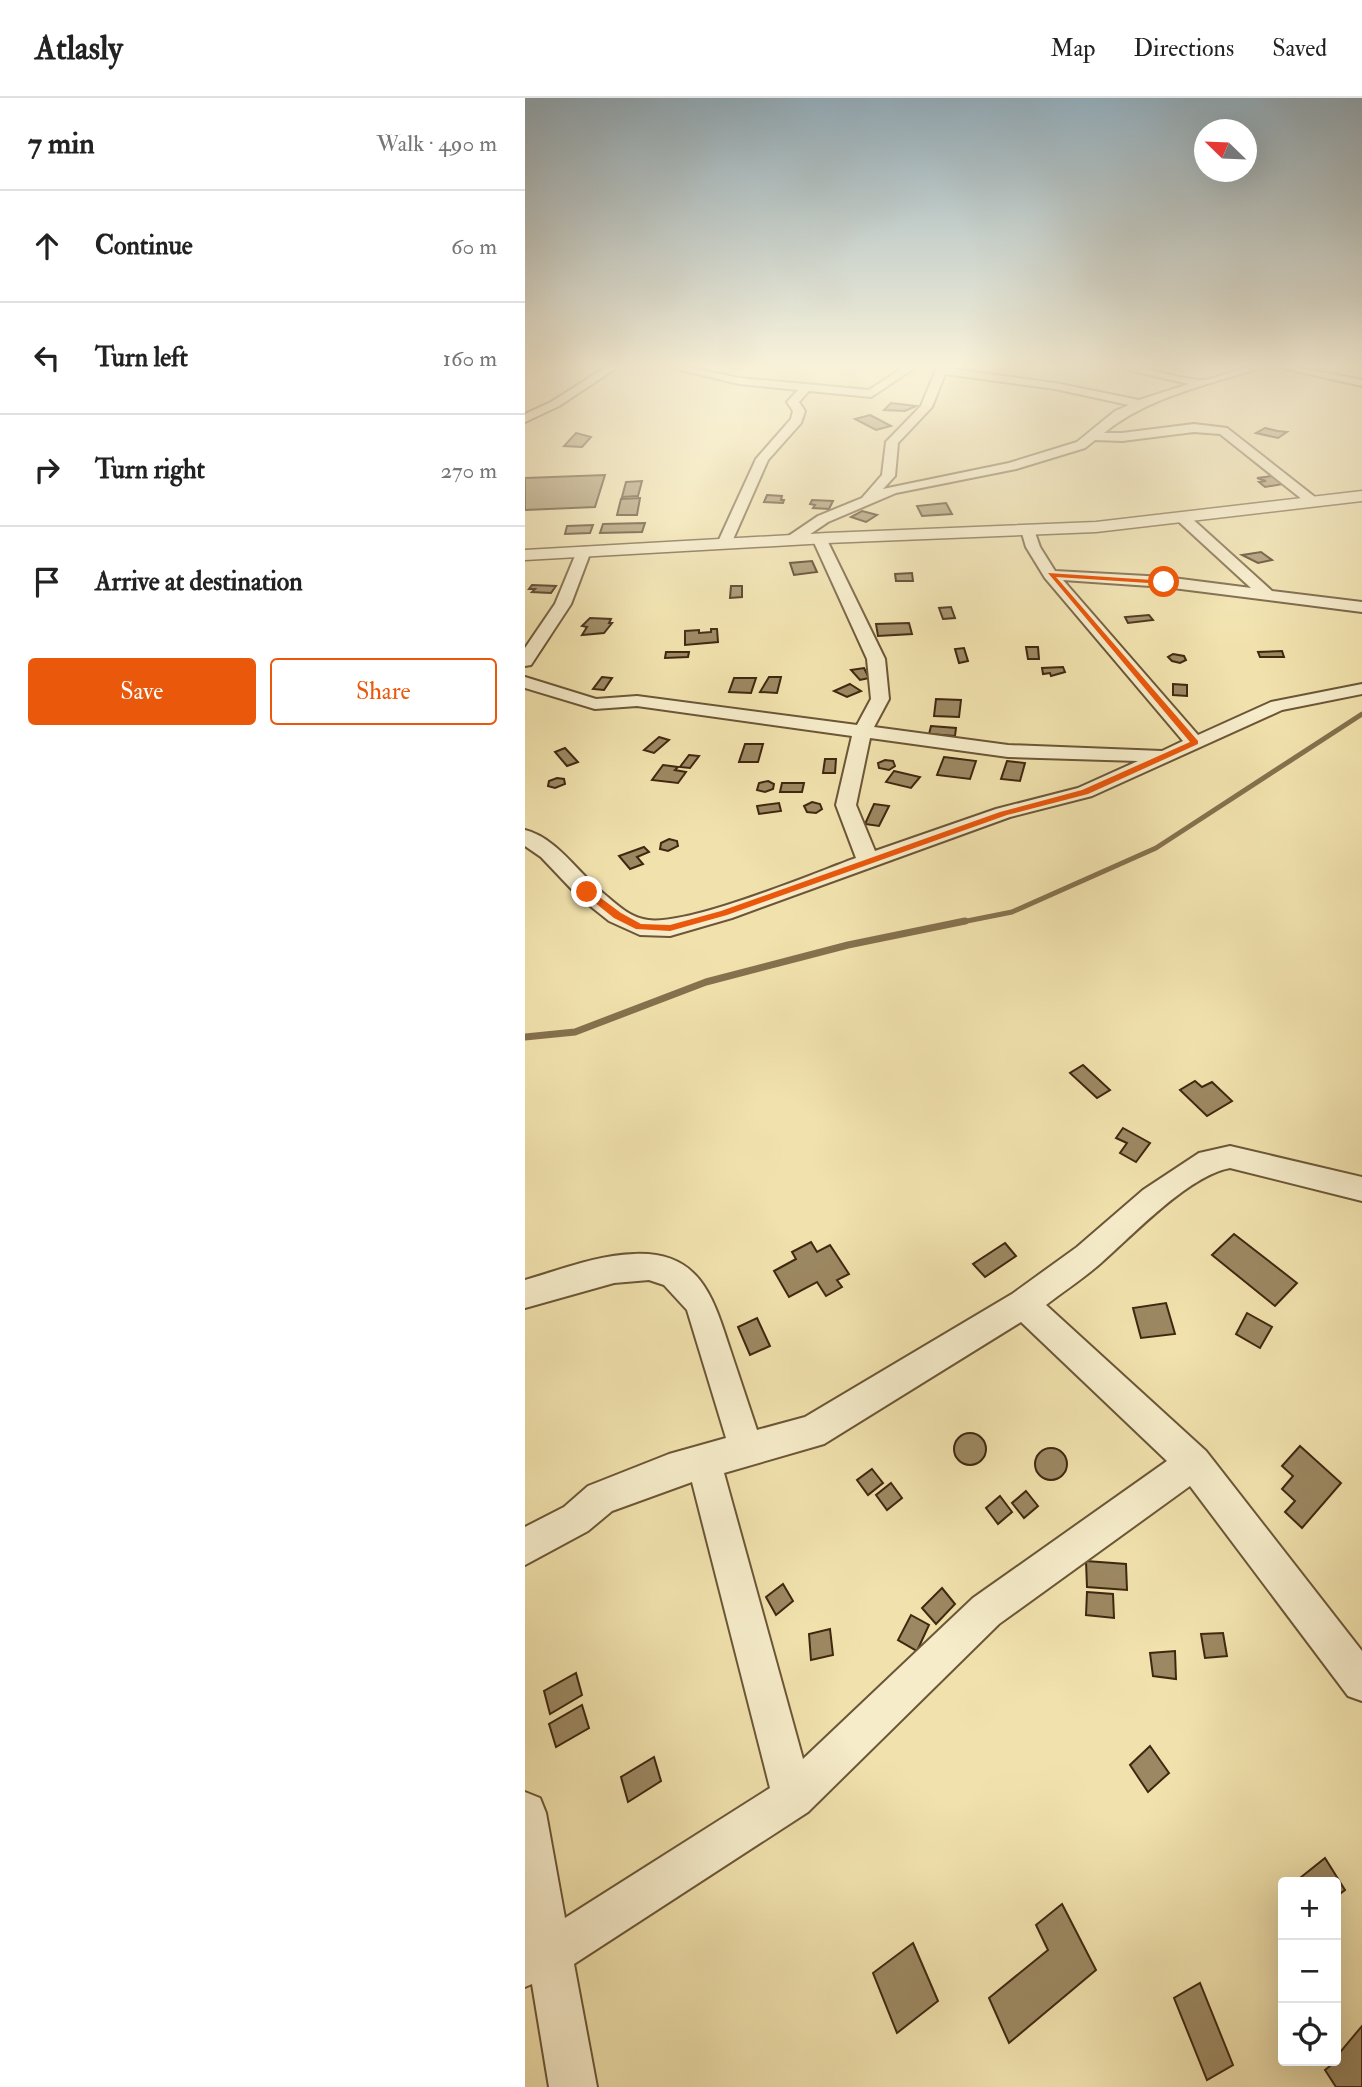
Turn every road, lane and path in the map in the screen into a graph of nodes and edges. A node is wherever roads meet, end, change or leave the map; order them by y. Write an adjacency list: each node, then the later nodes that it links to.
1 (762, 460): 12 (street)
2 (890, 460): 6 (street)
3 (1030, 460): 6 (street)
4 (1261, 460): 7 (street)
5 (1362, 496): 7 (street)
6 (866, 499): 11 (street)
7 (1313, 501): 8 (street)
8 (1183, 518): 9 (street); 16 (street)
9 (1028, 530): 10 (street); 15 (street)
10 (819, 538): 11 (street); 21 (street)
11 (792, 540): 12 (street)
12 (724, 544): 13 (street)
13 (584, 551): 14 (street); 18 (street)
14 (525, 555)
15 (1050, 575): 16 (street); 22 (street)
16 (1266, 594): 17 (street)
17 (1362, 607)
18 (525, 661)
19 (525, 682): 21 (street)
20 (1362, 689): 22 (street)
21 (862, 732): 23 (street); 25 (street)
22 (1195, 743): 23 (street)
23 (1166, 756): 25 (street)
24 (525, 836): 25 (street)
25 (869, 863)
26 (1360, 1195): 28 (street)
27 (525, 1294): 29 (street)
28 (1023, 1304): 29 (street); 30 (street)
29 (747, 1451): 31 (street)
30 (1194, 1462): 33 (street); 34 (street)
31 (704, 1464): 32 (street); 34 (street)
32 (525, 1547)
33 (1362, 1682)
34 (793, 1797): 36 (street)
35 (525, 1813): 36 (street)
36 (537, 1960): 37 (street)
37 (573, 2087)

